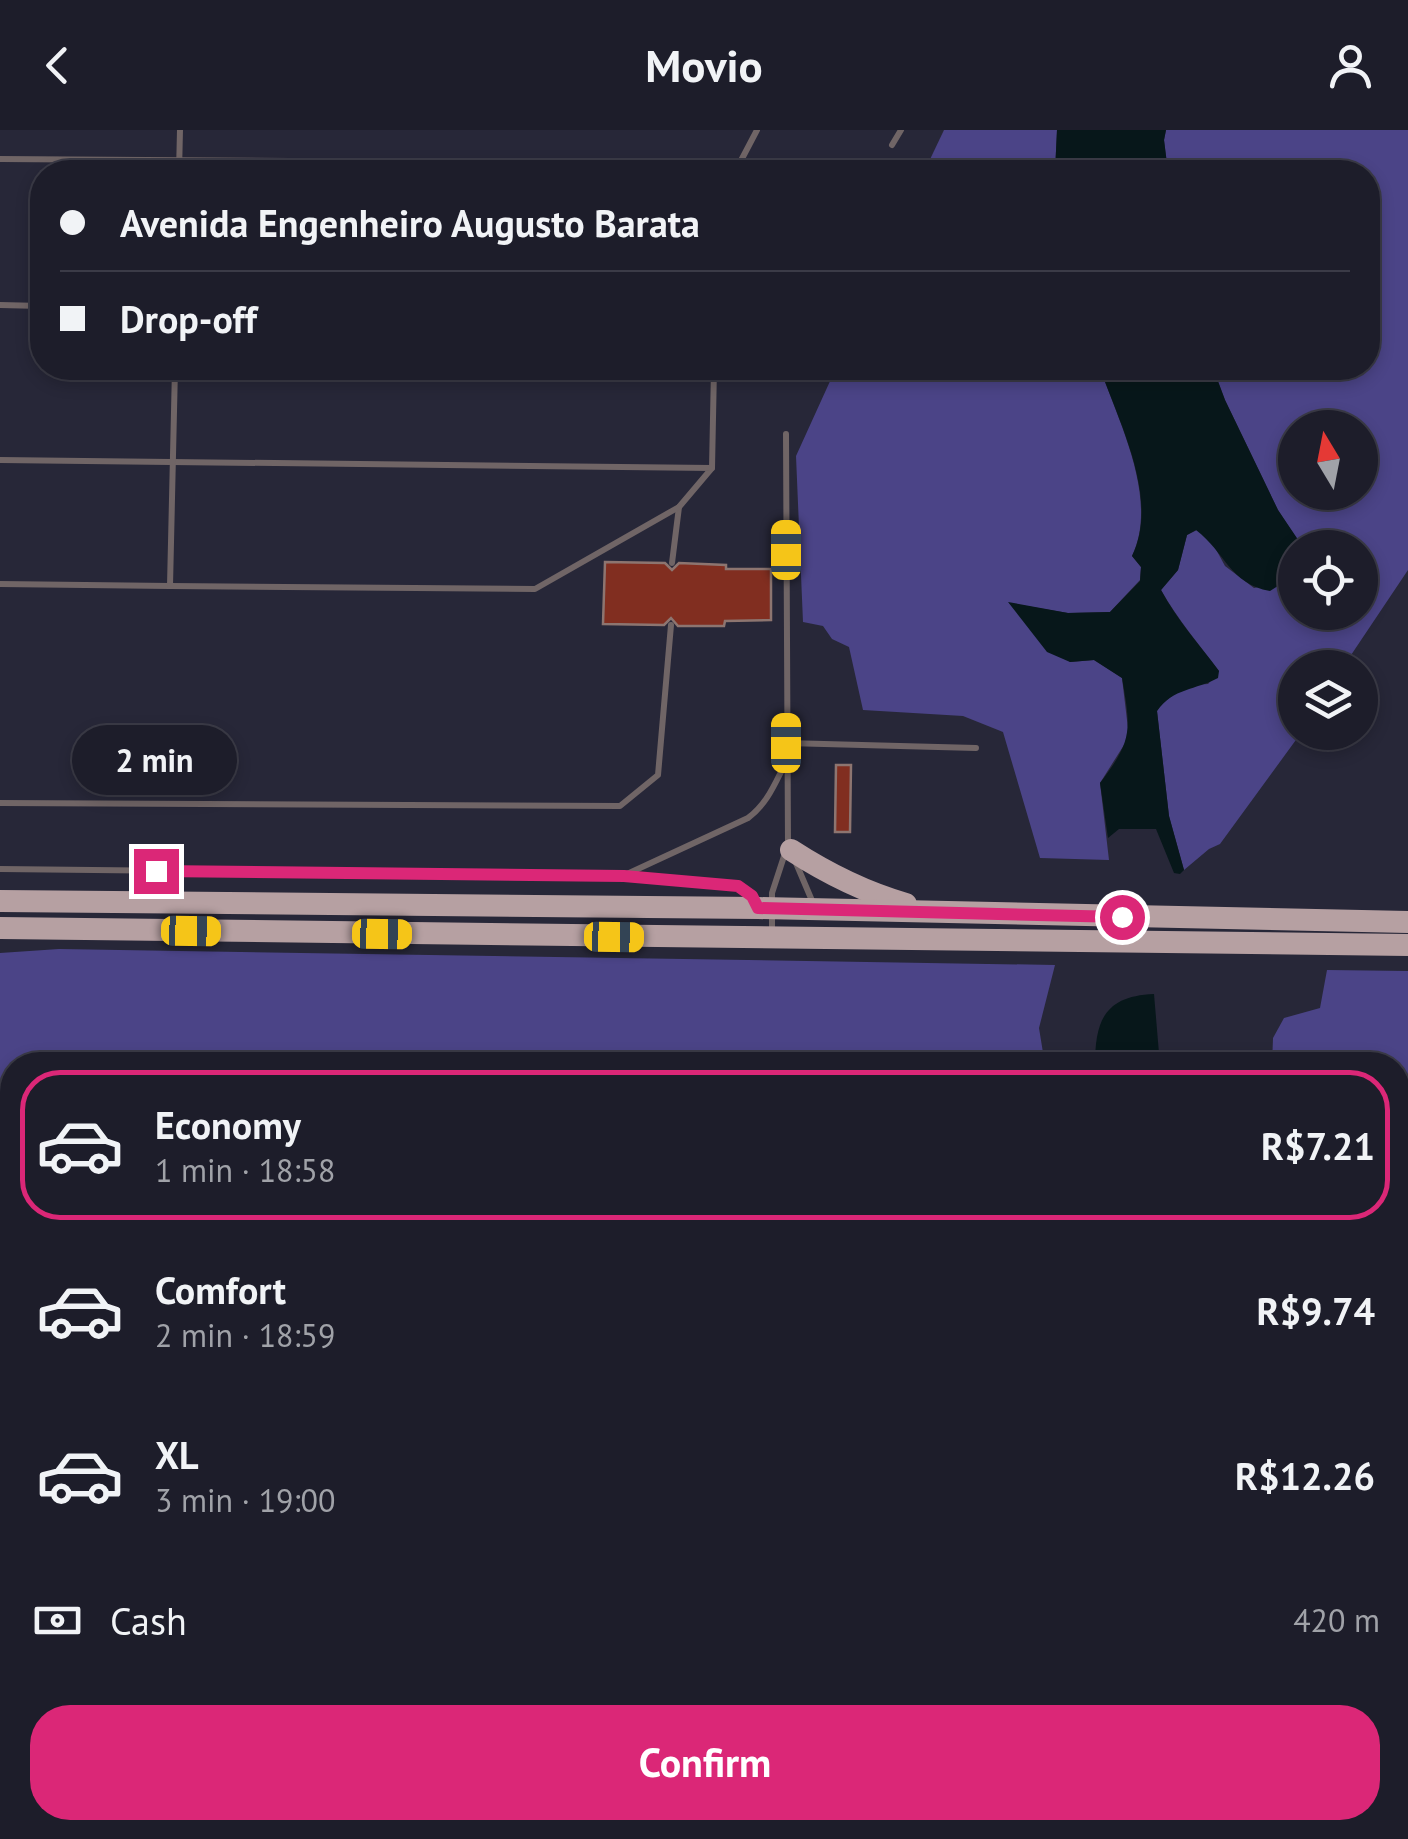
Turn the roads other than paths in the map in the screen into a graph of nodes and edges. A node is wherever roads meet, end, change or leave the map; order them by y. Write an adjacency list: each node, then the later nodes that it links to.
1 (180, 130): 7 (lane)
2 (757, 130): 8 (lane)
3 (900, 130): 4 (lane)
4 (892, 145)
5 (0, 159): 6 (lane)
6 (90, 160)
7 (180, 160)
8 (741, 160)
9 (0, 305): 10 (lane)
10 (30, 306)
11 (174, 380): 15 (lane)
12 (714, 380): 16 (lane)
13 (786, 434): 22 (lane)
14 (0, 460): 15 (lane)
15 (172, 463): 16 (lane); 20 (lane)
16 (712, 468): 17 (lane)
17 (680, 507): 18 (lane); 20 (lane)
18 (672, 563)
19 (0, 584): 20 (lane)
20 (170, 586)
21 (672, 626): 25 (lane)
22 (786, 743): 23 (lane); 24 (lane)
23 (976, 748)
24 (786, 760): 26 (lane); 28 (lane)
25 (0, 803)
26 (790, 847): 30 (lane); 31 (lane); 32 (main road)
27 (0, 870): 28 (lane)
28 (624, 876): 30 (lane)
29 (0, 901): 30 (main road)
30 (764, 909): 31 (main road); 35 (lane)
31 (816, 910): 32 (main road); 36 (lane)
32 (938, 913): 33 (main road)
33 (1408, 922)
34 (0, 928): 35 (main road)
35 (774, 939): 36 (main road)
36 (817, 940): 37 (main road)
37 (1408, 945)

